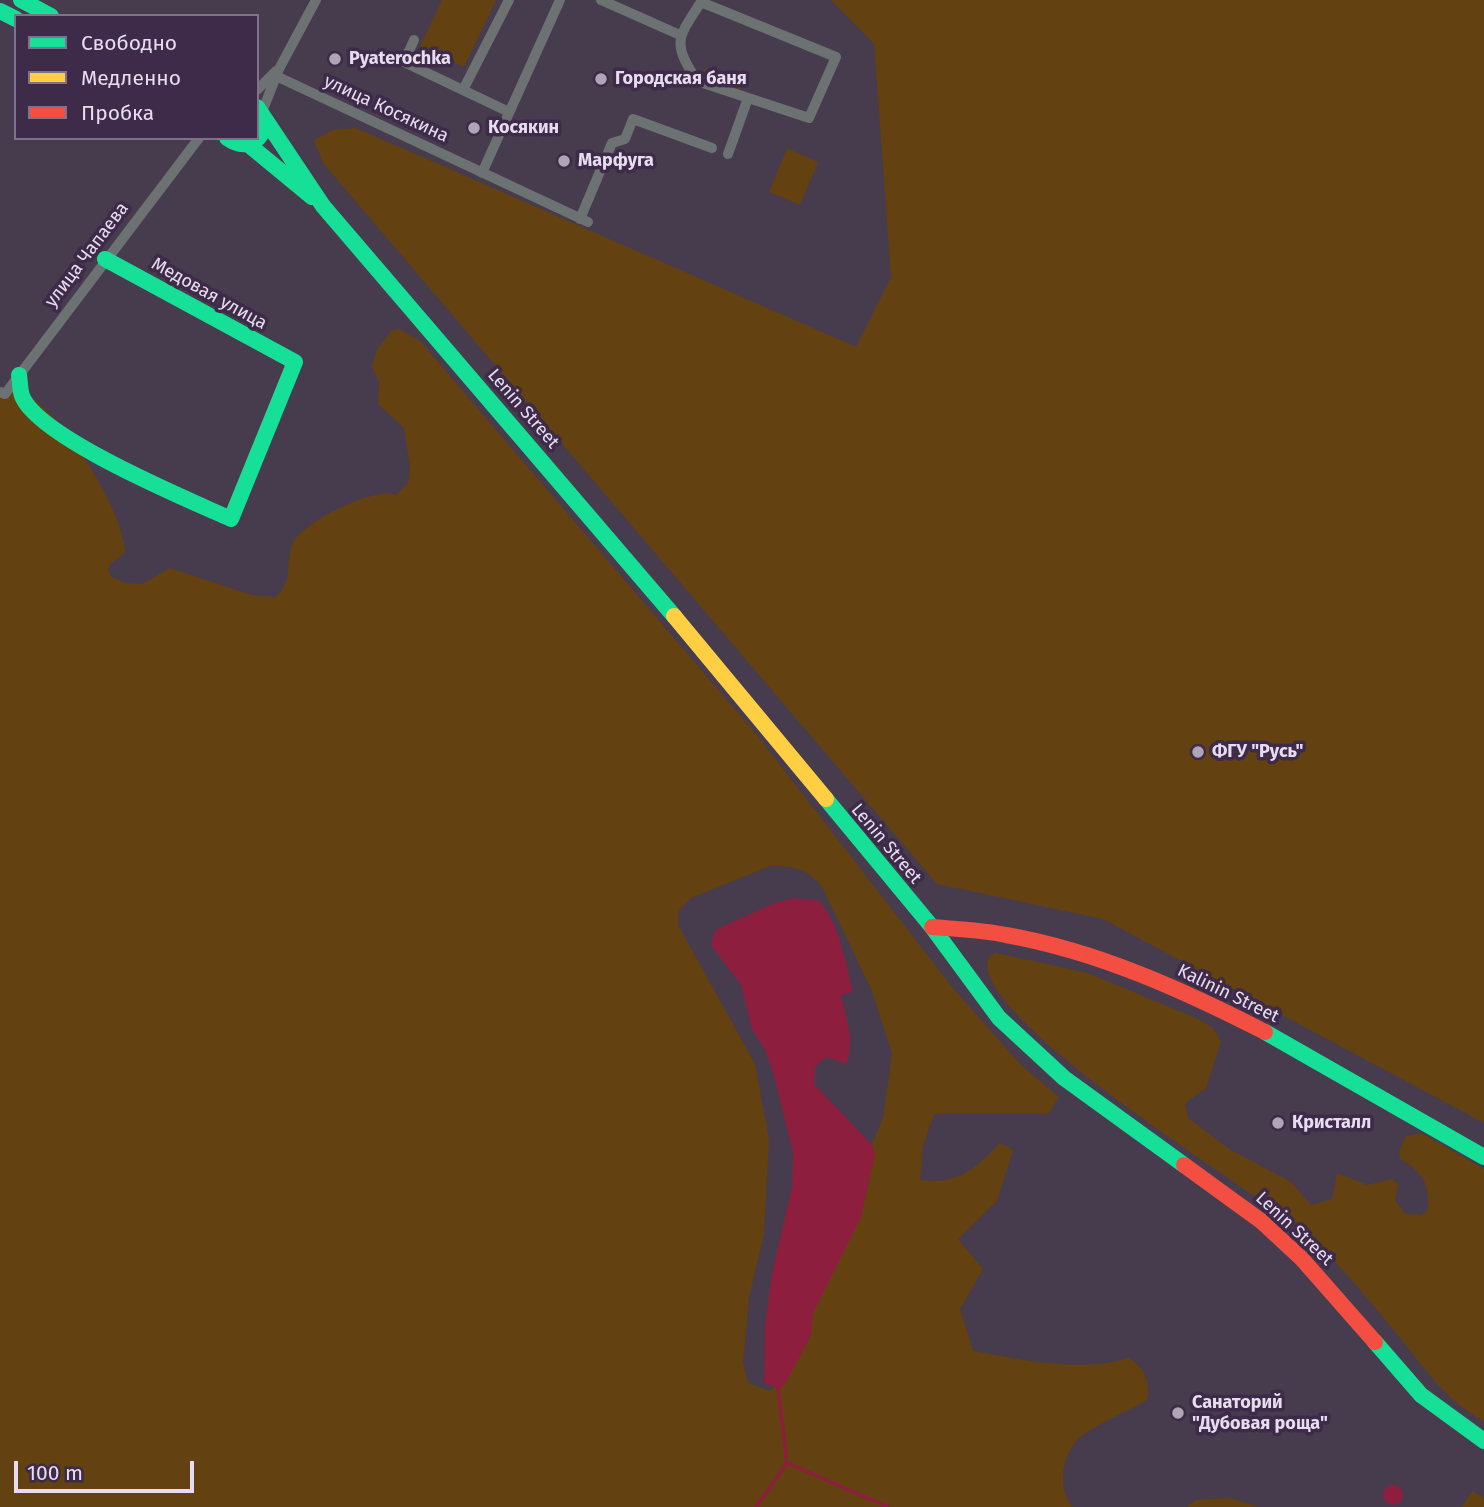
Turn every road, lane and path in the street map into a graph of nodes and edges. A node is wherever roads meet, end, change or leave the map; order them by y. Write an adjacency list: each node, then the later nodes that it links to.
1 (21, 0): 7 (main road)
2 (316, 0): 10 (street)
3 (509, 0): 12 (street)
4 (561, 0): 14 (street)
5 (601, 0): 8 (street)
6 (701, 1): 8 (street); 13 (street)
7 (47, 14)
8 (680, 35): 13 (street)
9 (414, 40): 12 (street)
10 (277, 73): 11 (street); 15 (street); 23 (street, улица Косякина)
11 (259, 88)
12 (463, 90): 14 (street)
13 (748, 98): 22 (street)
14 (509, 112): 23 (street)
15 (261, 114): 16 (main road); 24 (main road, Lenin Street)
16 (259, 139)
17 (197, 140): 25 (street, улица Чапаева)
18 (230, 140): 20 (main road)
19 (257, 140): 20 (main road)
20 (249, 145): 24 (main road, Lenin Street)
21 (712, 148): 23 (street, улица Косякина)
22 (728, 154)
23 (482, 173)
24 (323, 206): 28 (main road, Lenin Street)
25 (105, 259): 26 (street, улица Чапаева); 26 (main road, Медовая улица)
26 (19, 375): 27 (street, улица Чапаева)
27 (2, 393)
28 (932, 927): 29 (main road, Kalinin Street); 30 (main road, Lenin Street)
29 (1484, 1157)
30 (1484, 1441)

